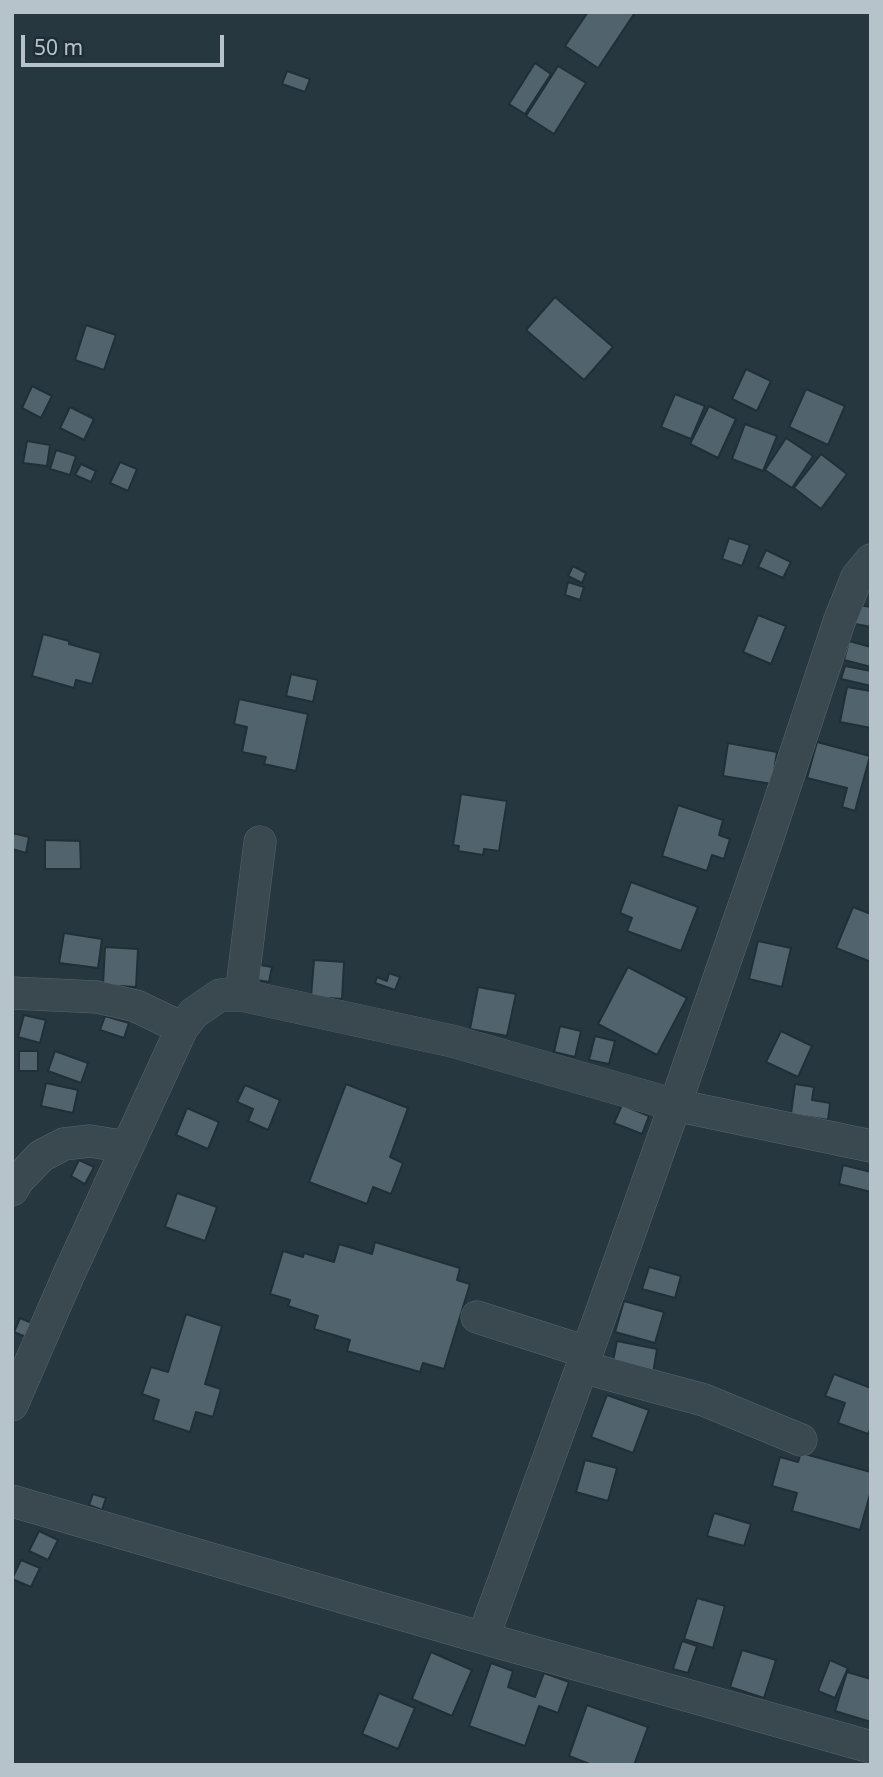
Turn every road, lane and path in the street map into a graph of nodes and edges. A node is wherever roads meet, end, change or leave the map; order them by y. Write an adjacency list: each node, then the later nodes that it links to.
1 (871, 560): 6 (street)
2 (260, 842): 4 (street)
3 (12, 993): 5 (street)
4 (241, 995): 5 (street); 6 (street)
5 (182, 1028): 8 (street)
6 (674, 1105): 7 (street); 11 (street)
7 (871, 1146)
8 (127, 1147): 9 (street); 12 (street)
9 (12, 1190)
10 (477, 1317): 11 (street)
11 (584, 1360): 13 (street); 15 (street)
12 (12, 1405)
13 (801, 1440)
14 (12, 1502): 15 (street)
15 (483, 1638): 16 (street)
16 (871, 1747)

